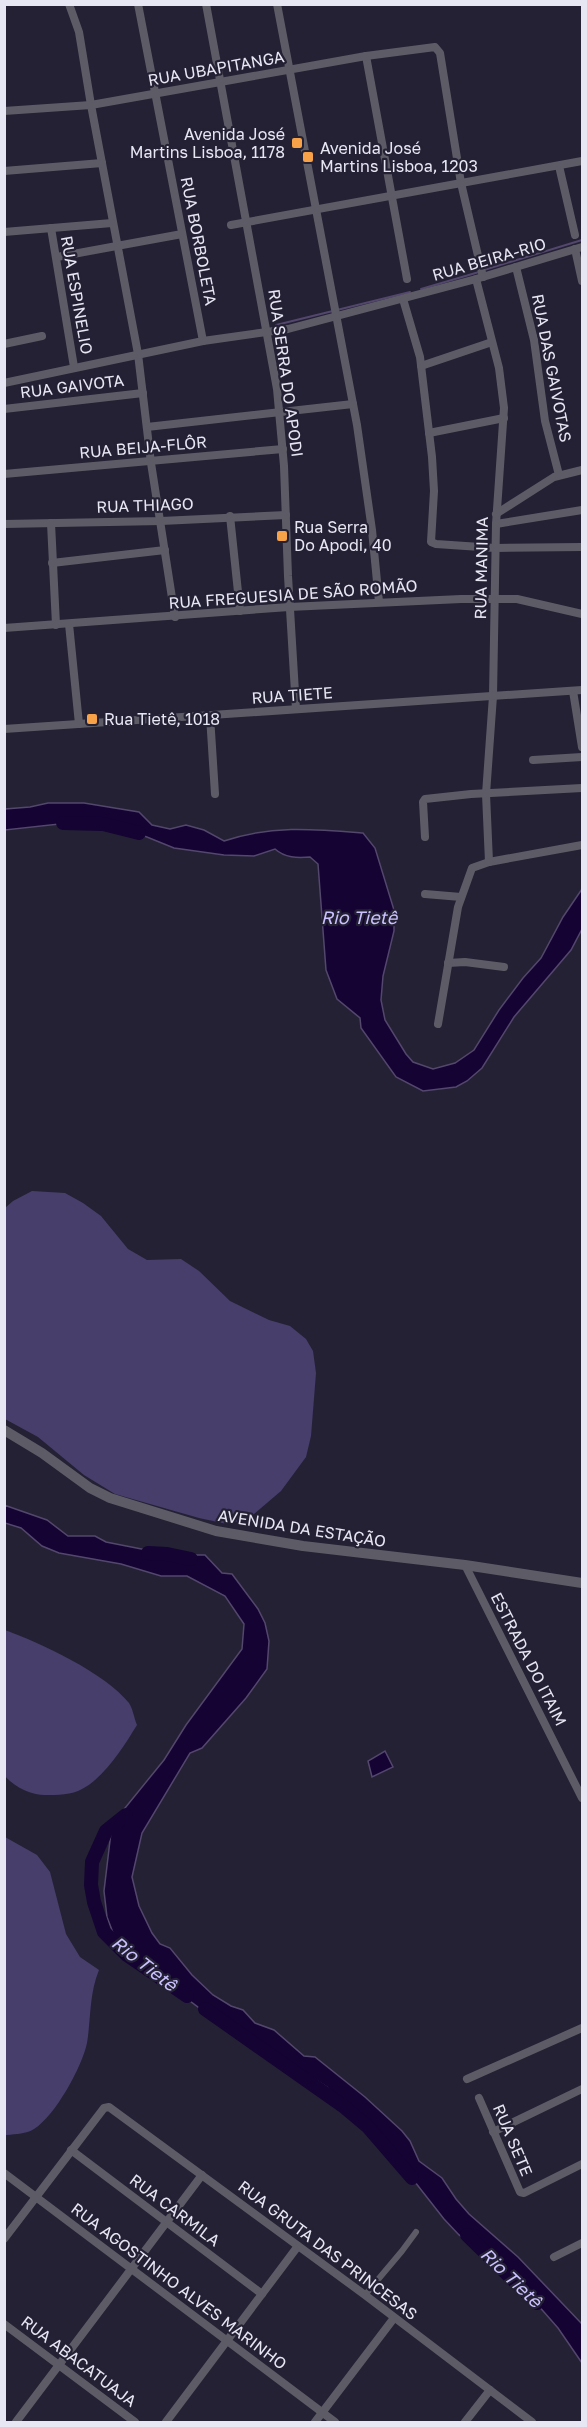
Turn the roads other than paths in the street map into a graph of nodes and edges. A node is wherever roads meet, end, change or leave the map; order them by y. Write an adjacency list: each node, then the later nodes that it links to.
1 (69, 4): 10 (street)
2 (138, 4): 9 (street, RUA BORBOLETA)
3 (206, 4): 8 (street, RUA SERRA DO APODI)
4 (277, 4): 7 (street)
5 (431, 46): 6 (street, RUA UBAPITANGA); 16 (street, RUA MANIMA)
6 (366, 56): 7 (street, RUA UBAPITANGA); 17 (street)
7 (289, 70): 8 (street, RUA UBAPITANGA); 18 (street)
8 (220, 83): 9 (street, RUA UBAPITANGA); 19 (street, RUA SERRA DO APODI)
9 (155, 94): 10 (street, RUA UBAPITANGA); 24 (street, RUA BORBOLETA)
10 (91, 105): 11 (street, RUA UBAPITANGA); 13 (street)
11 (4, 111)
12 (582, 161): 14 (street)
13 (102, 163): 15 (street); 20 (street)
14 (559, 166): 16 (street); 25 (street)
15 (4, 171)
16 (461, 183): 17 (street); 30 (street, RUA MANIMA)
17 (392, 195): 18 (street); 31 (street)
18 (316, 208): 19 (street); 34 (street)
19 (247, 222): 21 (street); 35 (street, RUA SERRA DO APODI)
20 (112, 223): 22 (street); 26 (street)
21 (231, 225)
22 (51, 228): 23 (street); 28 (street, RUA ESPINELIO)
23 (4, 232)
24 (182, 234): 26 (street); 37 (street, RUA BORBOLETA)
25 (575, 234)
26 (117, 247): 28 (street); 40 (street)
27 (579, 248): 29 (street, RUA BEIRA-RIO); 32 (street)
28 (57, 257): 42 (street, RUA ESPINELIO)
29 (516, 267): 30 (street, RUA BEIRA-RIO); 55 (street, RUA DAS GAIVOTAS)
30 (480, 274): 33 (street, RUA BEIRA-RIO); 38 (street, RUA MANIMA)
31 (407, 279)
32 (582, 281)
33 (403, 299): 34 (street, RUA BEIRA-RIO); 41 (street)
34 (334, 311): 35 (street, RUA BEIRA-RIO); 45 (street)
35 (267, 333): 37 (street, RUA BEIRA-RIO); 47 (street, RUA SERRA DO APODI)
36 (42, 336): 39 (street)
37 (203, 341): 40 (street, RUA BEIRA-RIO)
38 (492, 342): 41 (street); 48 (street, RUA MANIMA)
39 (4, 344)
40 (138, 354): 42 (street, RUA BEIRA-RIO); 44 (street)
41 (421, 366): 50 (street)
42 (74, 367): 43 (street, RUA BEIRA-RIO)
43 (4, 383)
44 (143, 393): 46 (street, RUA GAIVOTA); 49 (street)
45 (353, 404): 47 (street); 68 (street)
46 (4, 409)
47 (280, 413): 49 (street); 51 (street, RUA SERRA DO APODI)
48 (504, 418): 50 (street); 59 (street, RUA MANIMA)
49 (147, 427): 52 (street)
50 (429, 433): 64 (street)
51 (283, 449): 52 (street, RUA BEIJA-FLÔR); 57 (street, RUA SERRA DO APODI)
52 (151, 463): 54 (street, RUA BEIJA-FLÔR); 60 (street)
53 (582, 470): 55 (street)
54 (4, 474)
55 (559, 475): 59 (street)
56 (582, 510): 59 (street)
57 (286, 515): 58 (street, RUA THIAGO); 69 (street, RUA SERRA DO APODI)
58 (230, 516): 60 (street, RUA THIAGO); 70 (street)
59 (496, 519): 64 (street, RUA MANIMA)
60 (161, 521): 61 (street, RUA THIAGO); 65 (street)
61 (51, 523): 62 (street, RUA THIAGO); 66 (street)
62 (4, 524)
63 (582, 547): 64 (street)
64 (495, 548): 67 (street, RUA MANIMA)
65 (165, 550): 66 (street); 72 (street)
66 (52, 563): 74 (street)
67 (495, 598): 68 (street, RUA FREGUESIA DE SÃO ROMÃO); 71 (street, RUA FREGUESIA DE SÃO ROMÃO); 77 (street, RUA MANIMA)
68 (379, 602): 69 (street, RUA FREGUESIA DE SÃO ROMÃO)
69 (289, 607): 70 (street, RUA FREGUESIA DE SÃO ROMÃO); 78 (street, RUA SERRA DO APODI)
70 (240, 611): 72 (street, RUA FREGUESIA DE SÃO ROMÃO)
71 (582, 614)
72 (175, 617): 73 (street, RUA FREGUESIA DE SÃO ROMÃO)
73 (69, 624): 74 (street, RUA FREGUESIA DE SÃO ROMÃO); 80 (street)
74 (56, 625): 75 (street, RUA FREGUESIA DE SÃO ROMÃO)
75 (4, 628)
76 (578, 690): 77 (street, RUA TIETE); 82 (street)
77 (493, 696): 78 (street, RUA TIETE); 87 (street, RUA MANIMA)
78 (296, 709): 79 (street, RUA TIETE)
79 (210, 716): 80 (street, RUA TIETE); 86 (street)
80 (79, 724): 81 (street, RUA TIETE)
81 (4, 729)
82 (582, 747)
83 (582, 757): 84 (street)
84 (533, 760)
85 (582, 788): 87 (street)
86 (216, 794)
87 (486, 794): 88 (street); 90 (street, RUA MANIMA)
88 (425, 837)
89 (582, 845): 90 (street)
90 (489, 862): 92 (street)
91 (425, 894): 92 (street)
92 (461, 897): 93 (street)
93 (448, 963): 94 (street); 95 (street)
94 (504, 967)
95 (438, 1024)
96 (4, 1430): 97 (street, AVENIDA DA ESTAÇÃO)
97 (465, 1565): 98 (street, AVENIDA DA ESTAÇÃO); 99 (street, ESTRADA DO ITAIM)
98 (582, 1583)
99 (582, 1798)
100 (582, 2028): 101 (street)
101 (467, 2079)
102 (582, 2089): 104 (street)
103 (479, 2098): 104 (street, RUA SETE)
104 (493, 2133): 106 (street, RUA SETE)
105 (71, 2150): 108 (street, RUA GRUTA DAS PRINCESAS); 109 (street); 110 (street, RUA CARMILA)
106 (582, 2164)
107 (4, 2173): 109 (street, RUA AGOSTINHO ALVES MARINHO)
108 (202, 2175): 110 (street); 114 (street, RUA GRUTA DAS PRINCESAS)
109 (36, 2197): 112 (street); 116 (street, RUA AGOSTINHO ALVES MARINHO)
110 (166, 2223): 116 (street); 117 (street, RUA CARMILA)
111 (416, 2232): 118 (street)
112 (4, 2239)
113 (582, 2243): 115 (street)
114 (298, 2246): 117 (street); 118 (street, RUA GRUTA DAS PRINCESAS)
115 (554, 2257)
116 (131, 2270): 121 (street, RUA AGOSTINHO ALVES MARINHO); 122 (street)
117 (262, 2294): 121 (street)
118 (365, 2295): 119 (street, RUA GRUTA DAS PRINCESAS)
119 (394, 2318): 123 (street, RUA GRUTA DAS PRINCESAS); 124 (street)
120 (4, 2324): 122 (street, RUA ABACATUAJA)
121 (227, 2341): 124 (street, RUA AGOSTINHO ALVES MARINHO); 127 (street)
122 (59, 2367): 125 (street); 126 (street, RUA ABACATUAJA)
123 (490, 2390): 130 (street); 131 (street, RUA GRUTA DAS PRINCESAS)
124 (322, 2413): 128 (street); 129 (street, RUA AGOSTINHO ALVES MARINHO)
125 (16, 2422)
126 (135, 2422)
127 (166, 2422)
128 (315, 2422)
129 (335, 2422)
130 (465, 2422)
131 (532, 2422)

